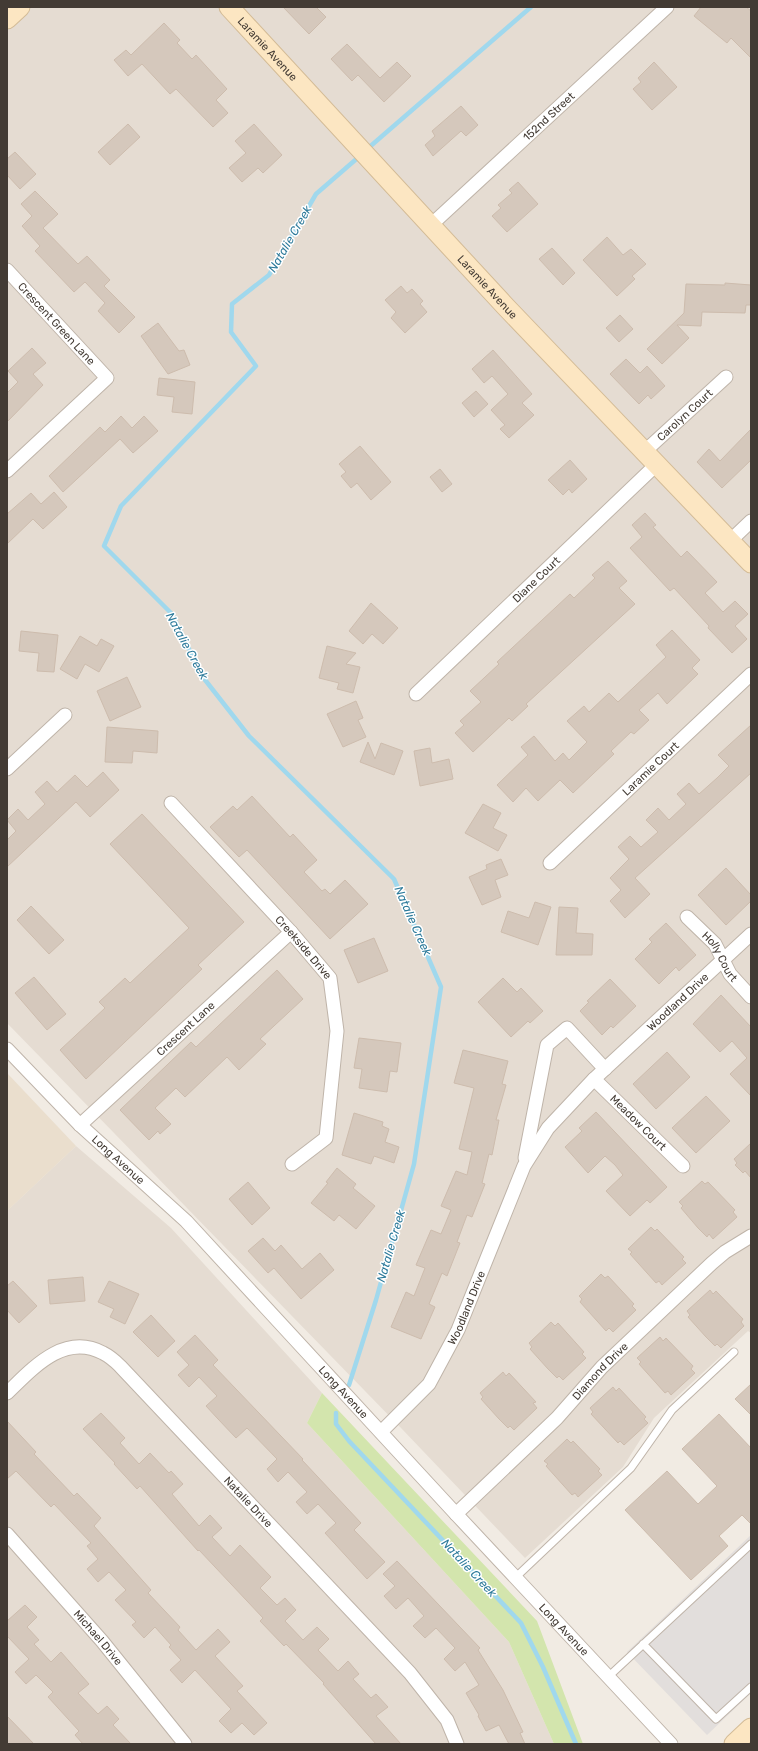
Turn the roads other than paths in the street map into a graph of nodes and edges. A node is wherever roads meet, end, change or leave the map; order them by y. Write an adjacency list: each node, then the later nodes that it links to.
1 (20, 7): 4 (street)
2 (229, 7): 5 (street, Laramie Avenue)
3 (667, 7): 5 (street, 152nd Street)
4 (7, 19)
5 (431, 225): 8 (street, Laramie Avenue)
6 (7, 270): 9 (street, Crescent Green Lane)
7 (726, 377): 8 (street, Carolyn Court)
8 (650, 459): 11 (street, Laramie Avenue); 14 (street, Diane Court)
9 (7, 471)
10 (751, 521): 11 (street)
11 (730, 541): 12 (street, Laramie Avenue)
12 (751, 563)
13 (751, 674): 18 (street, Laramie Court)
14 (416, 694)
15 (64, 715): 16 (street)
16 (7, 769)
17 (171, 804): 20 (street, Creekside Drive)
18 (550, 863)
19 (687, 917): 22 (street, Holly Court)
20 (291, 932): 27 (street, Crescent Lane); 28 (street, Creekside Drive)
21 (751, 934): 22 (street, Woodland Drive)
22 (723, 958): 23 (street, Holly Court); 25 (street, Woodland Drive)
23 (751, 997)
24 (7, 1049): 27 (street, Long Avenue)
25 (605, 1069): 26 (street, Woodland Drive); 29 (street, Woodland Drive)
26 (594, 1079): 29 (street, Woodland Drive); 30 (street, Meadow Court)
27 (80, 1125): 34 (street, Long Avenue)
28 (292, 1164)
29 (524, 1166): 34 (street, Woodland Drive)
30 (683, 1166)
31 (751, 1236): 35 (street, Diamond Drive)
32 (734, 1352): 38 (lane)
33 (7, 1393): 45 (street, Natalie Drive)
34 (382, 1432): 35 (street, Long Avenue)
35 (456, 1514): 38 (street, Long Avenue)
36 (7, 1534): 44 (street, Michael Drive)
37 (751, 1544): 39 (lane)
38 (516, 1578): 40 (street, Long Avenue)
39 (643, 1644): 40 (lane); 41 (lane)
40 (608, 1677): 43 (street, Long Avenue)
41 (751, 1687)
42 (751, 1728): 46 (street)
43 (668, 1743)
44 (185, 1744)
45 (457, 1744)
46 (734, 1744)

